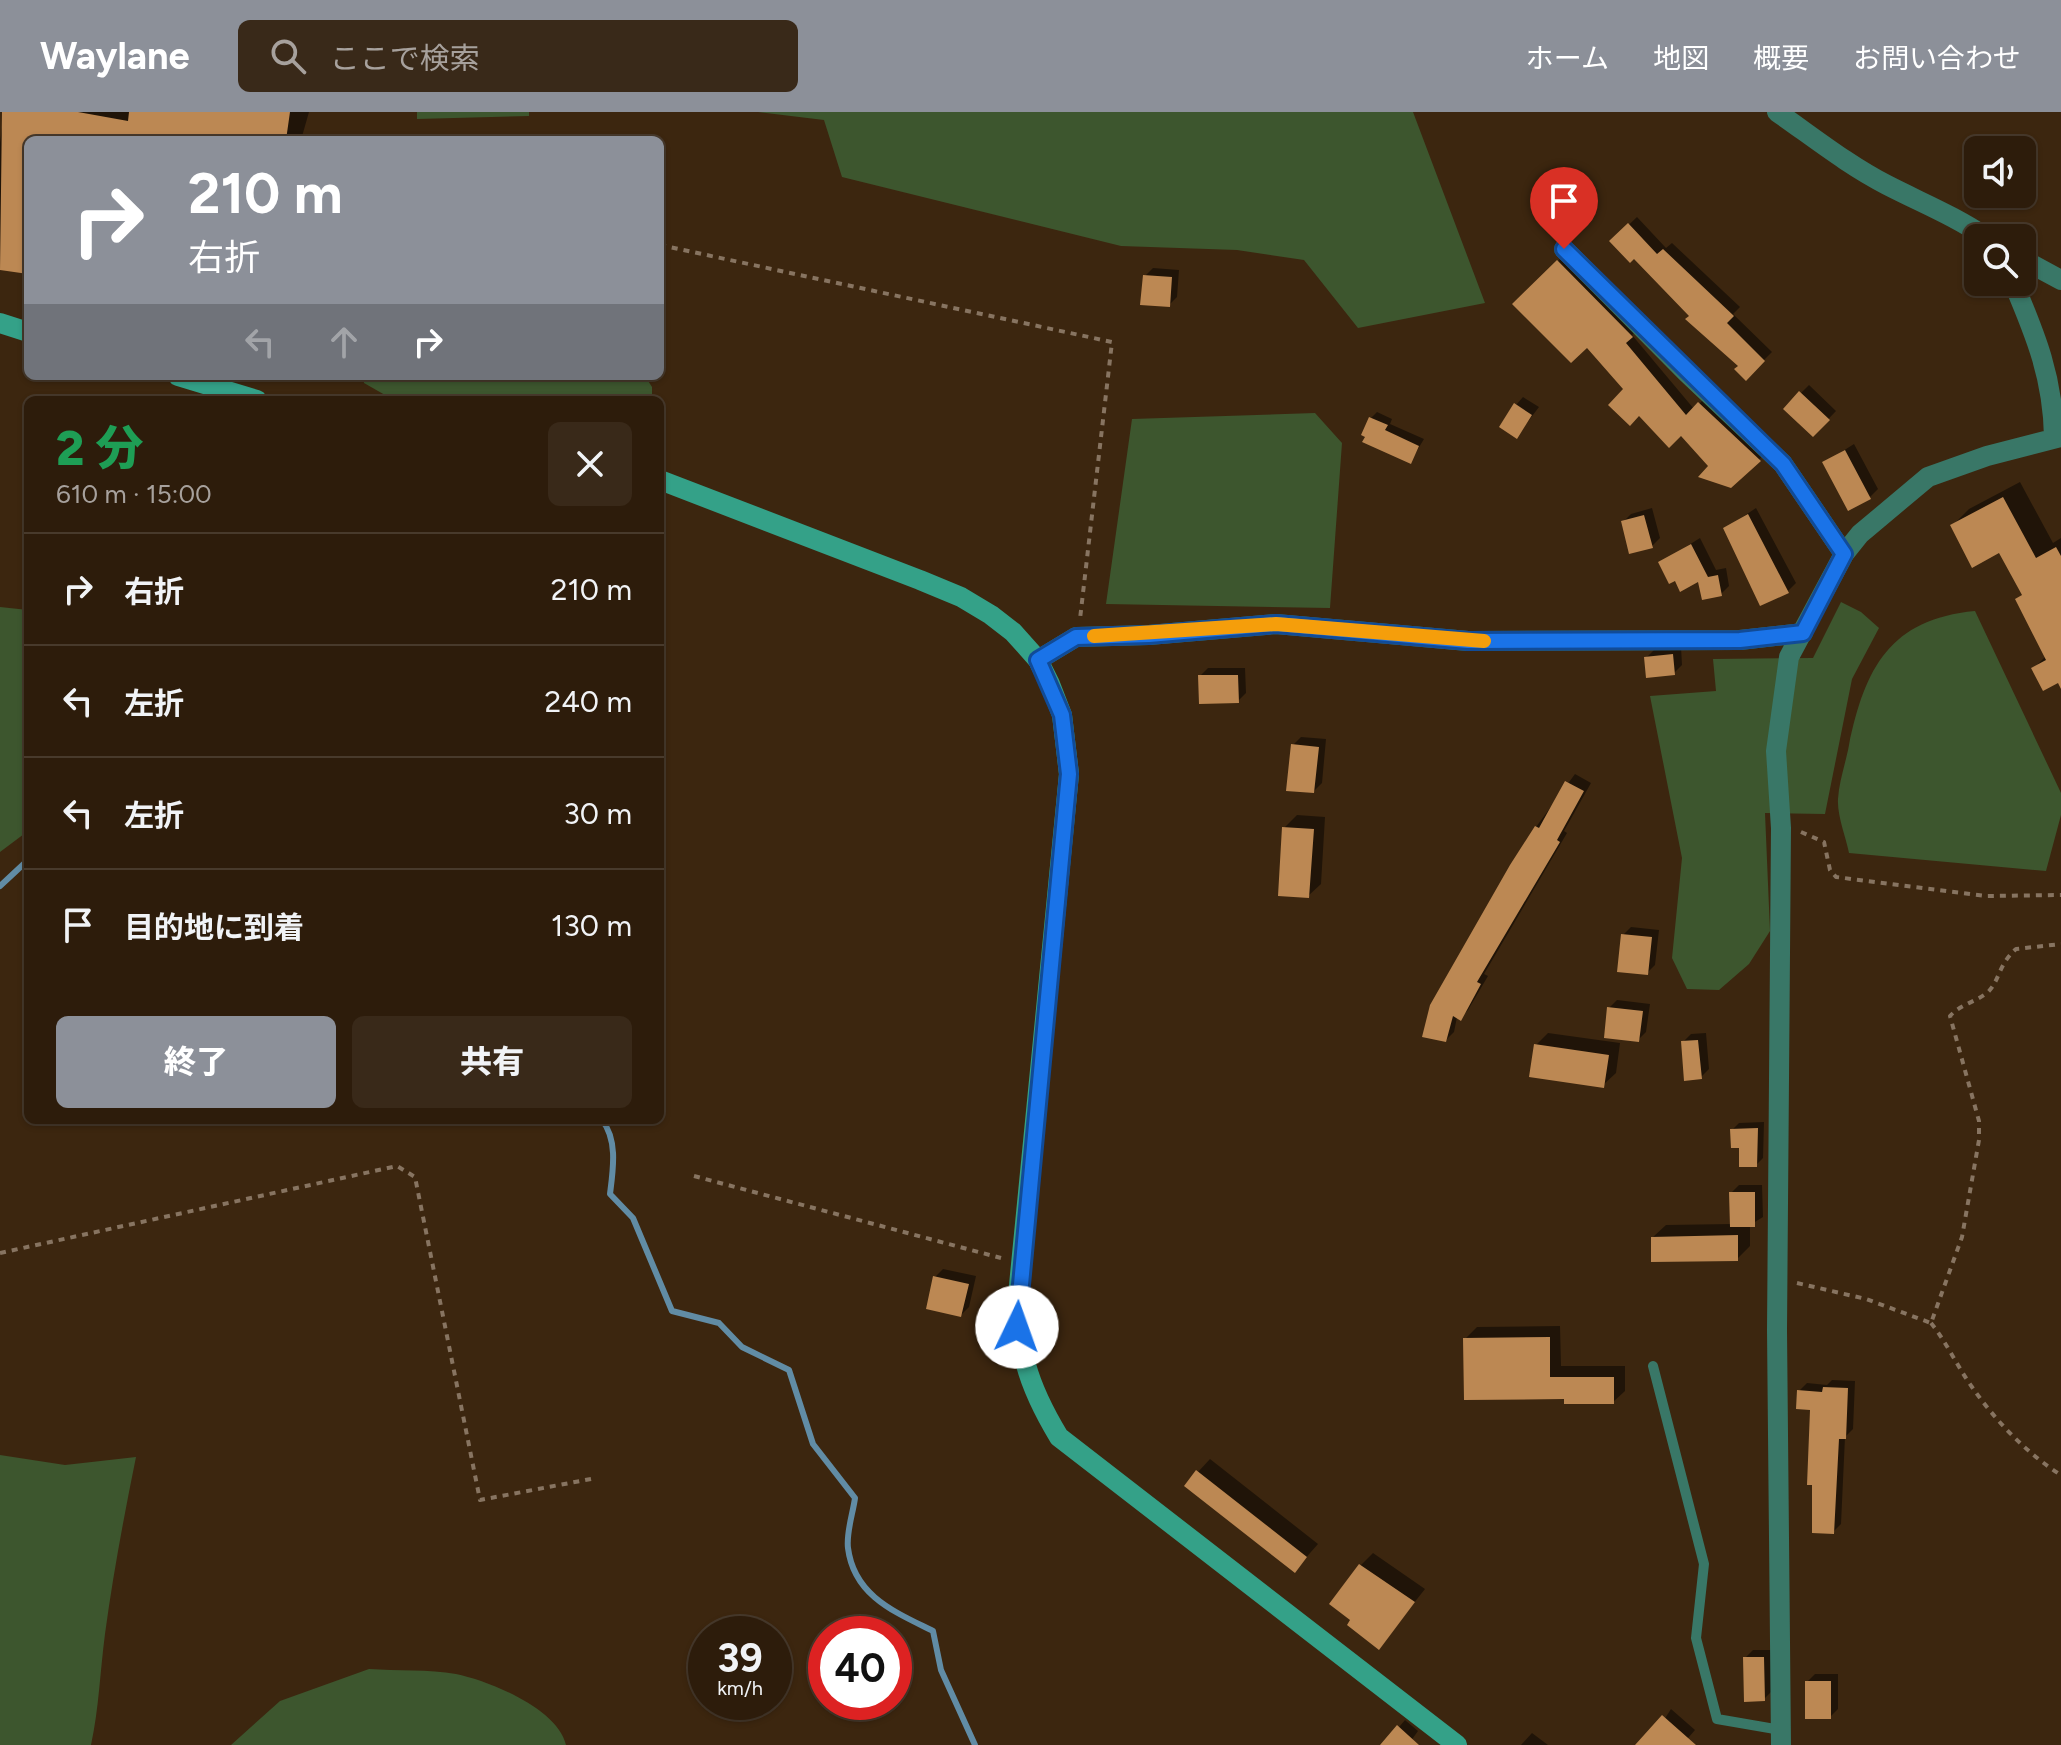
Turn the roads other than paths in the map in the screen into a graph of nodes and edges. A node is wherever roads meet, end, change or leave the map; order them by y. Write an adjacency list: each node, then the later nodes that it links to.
1 (1777, 112): 2 (street)
2 (1965, 224)
3 (1564, 249): 13 (street)
4 (2036, 267): 5 (street)
5 (2061, 280)
6 (2019, 296): 11 (street)
7 (0, 323): 8 (street)
8 (24, 331)
9 (191, 380): 10 (street)
10 (244, 396)
11 (2057, 437): 13 (street)
12 (664, 482): 15 (street)
13 (1844, 554): 14 (street)
14 (1803, 633): 15 (street); 17 (street)
15 (1038, 660): 18 (street)
16 (1653, 1366): 17 (lane)
17 (1781, 1738)
18 (1457, 1745)

